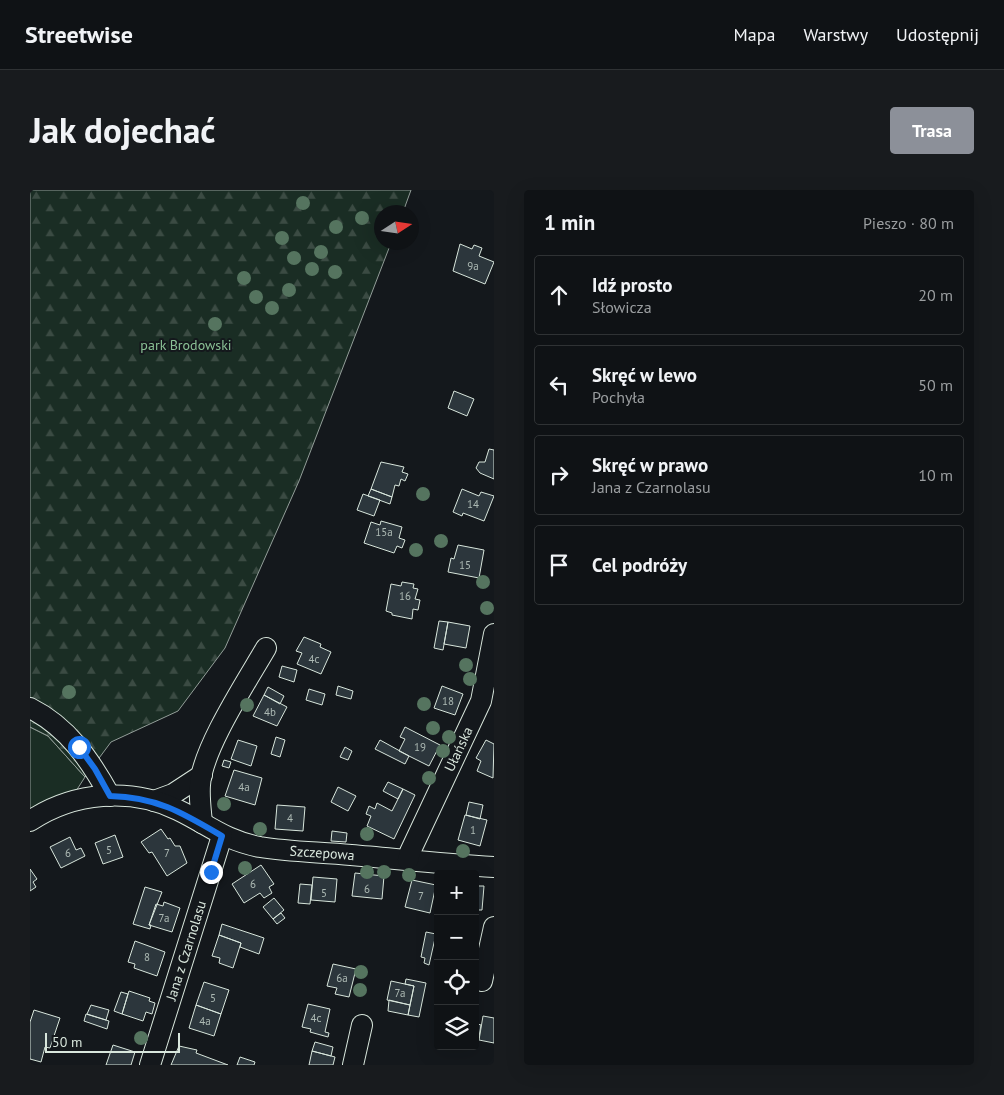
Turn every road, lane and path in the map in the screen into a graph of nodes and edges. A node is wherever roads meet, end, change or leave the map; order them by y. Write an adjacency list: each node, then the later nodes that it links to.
1 (494, 634): 10 (street, Ułańska)
2 (266, 648): 4 (street)
3 (30, 708): 5 (street)
4 (202, 775): 6 (street); 8 (street)
5 (110, 796): 6 (street, Szczepowa); 7 (street, Szczepowa)
6 (154, 801): 8 (street, Szczepowa)
7 (30, 822)
8 (202, 823): 9 (street, Szczepowa)
9 (222, 836): 10 (street, Szczepowa); 15 (street, Jana z Czarnolasu)
10 (408, 860): 11 (street, Szczepowa)
11 (494, 867)
12 (494, 927): 13 (street)
13 (482, 981)
14 (362, 1025): 16 (street)
15 (150, 1065)
16 (353, 1065)

